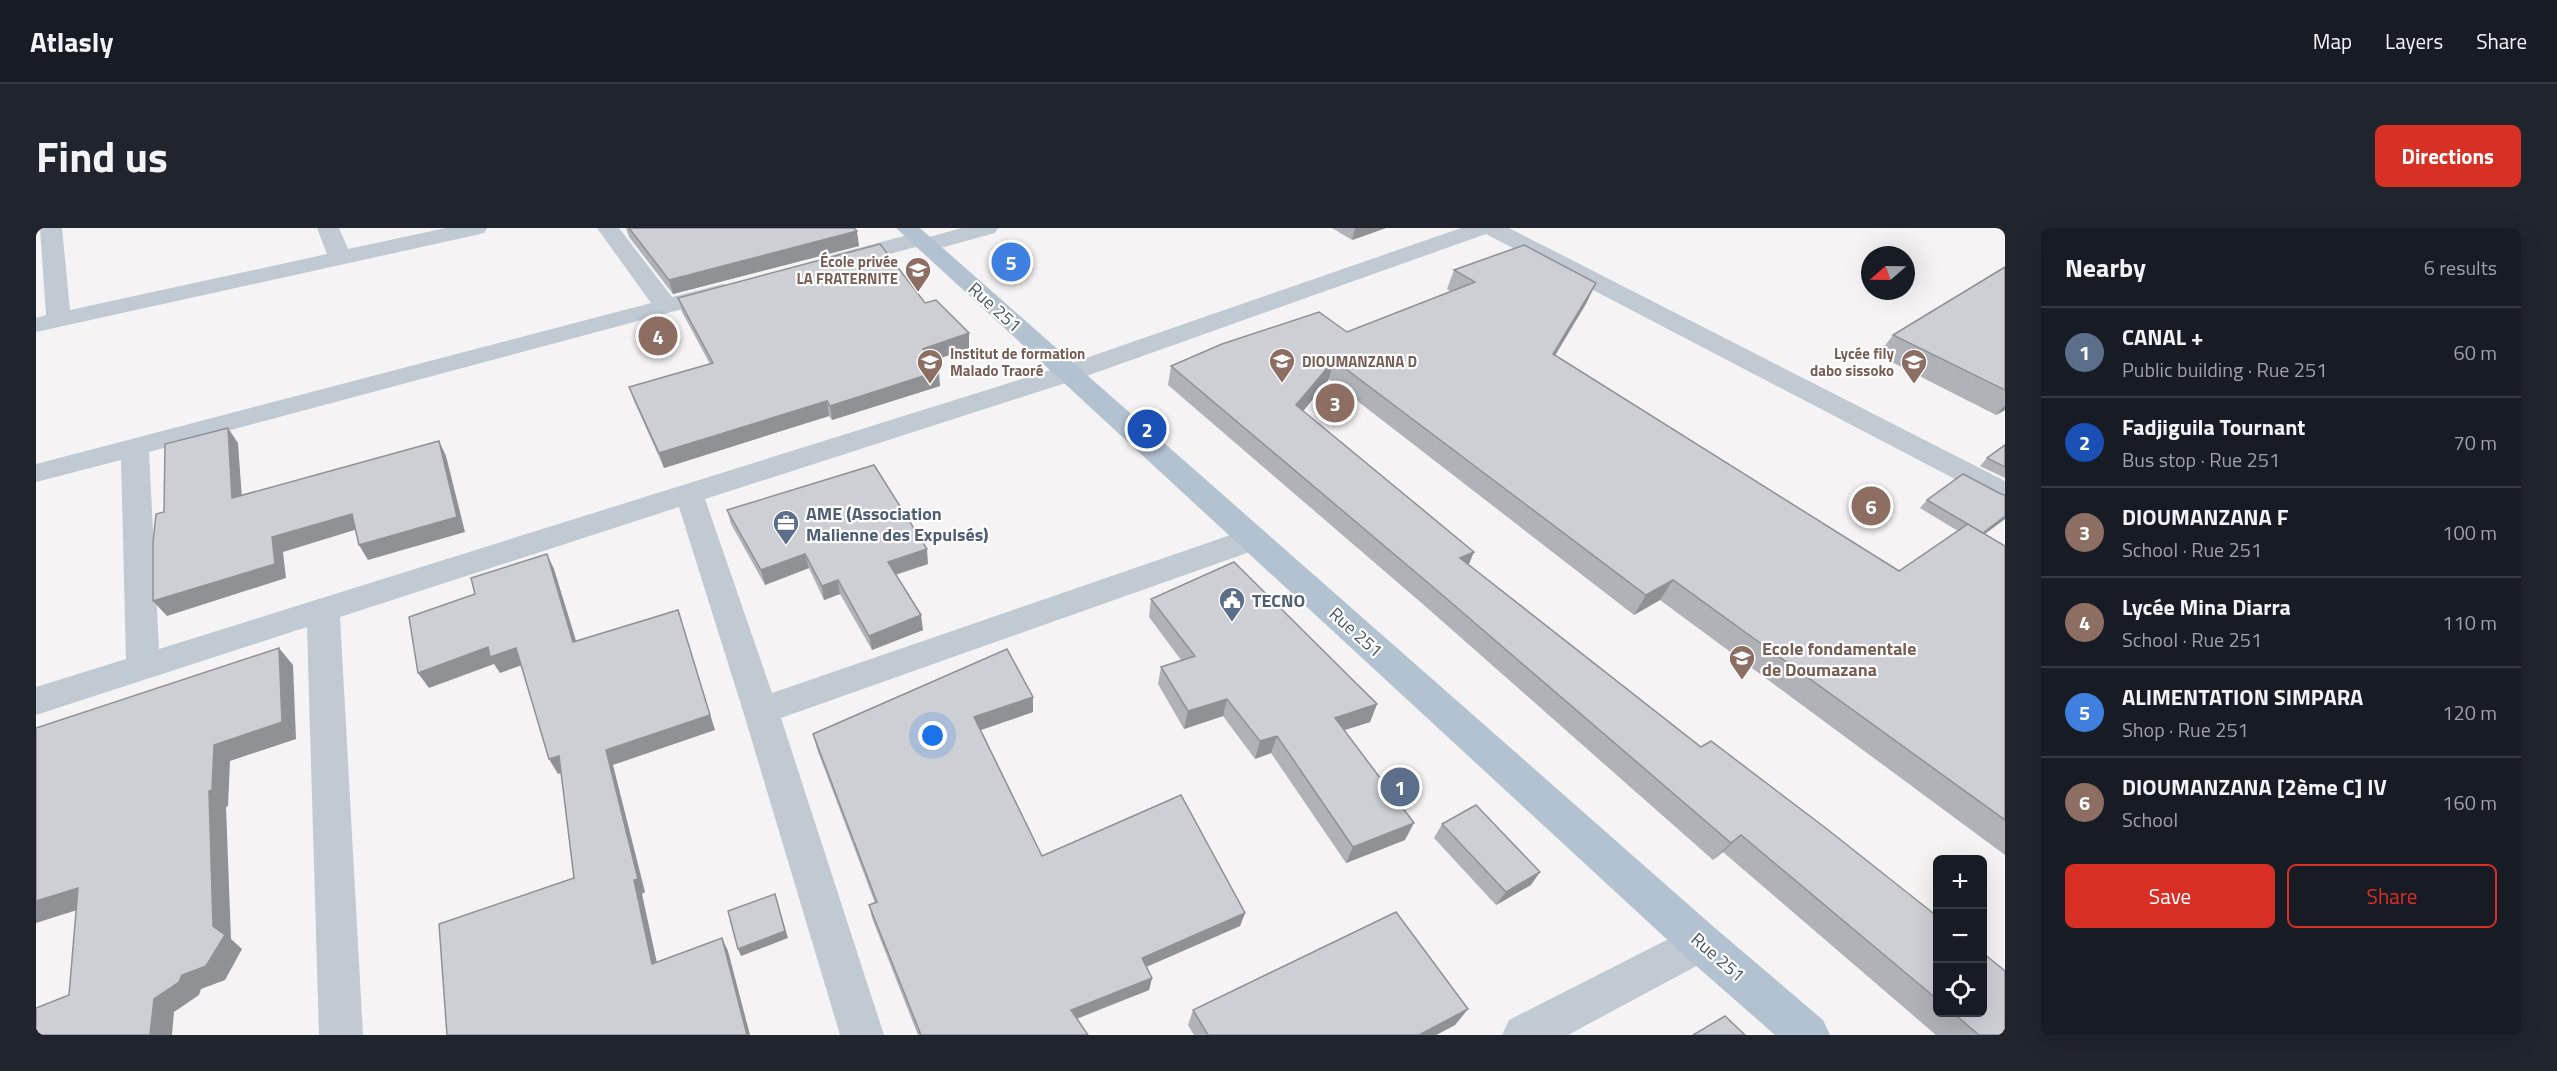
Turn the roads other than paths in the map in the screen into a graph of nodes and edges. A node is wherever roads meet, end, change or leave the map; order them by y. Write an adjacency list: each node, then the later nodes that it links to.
1 (51, 228): 13 (street)
2 (328, 228): 9 (street)
3 (476, 228): 9 (street)
4 (608, 228): 12 (street)
5 (987, 228): 8 (street)
6 (1482, 228): 15 (street)
7 (1492, 228): 18 (street)
8 (917, 238): 10 (street); 15 (main road, Rue 251)
9 (340, 258): 13 (street)
10 (816, 267)
11 (747, 285): 12 (street)
12 (666, 306): 16 (street)
13 (59, 320): 14 (street)
14 (36, 325)
15 (1068, 373): 19 (street); 20 (main road, Rue 251)
16 (135, 447): 17 (street); 22 (street)
17 (36, 473)
18 (2005, 493)
19 (689, 494): 21 (street); 24 (street)
20 (1253, 539): 24 (street); 25 (main road, Rue 251)
21 (323, 610): 22 (street); 26 (street)
22 (143, 667): 23 (street)
23 (36, 701)
24 (761, 711): 27 (street)
25 (1700, 942): 28 (street); 29 (main road, Rue 251)
26 (340, 1035)
27 (862, 1035)
28 (1524, 1035)
29 (1808, 1035)

